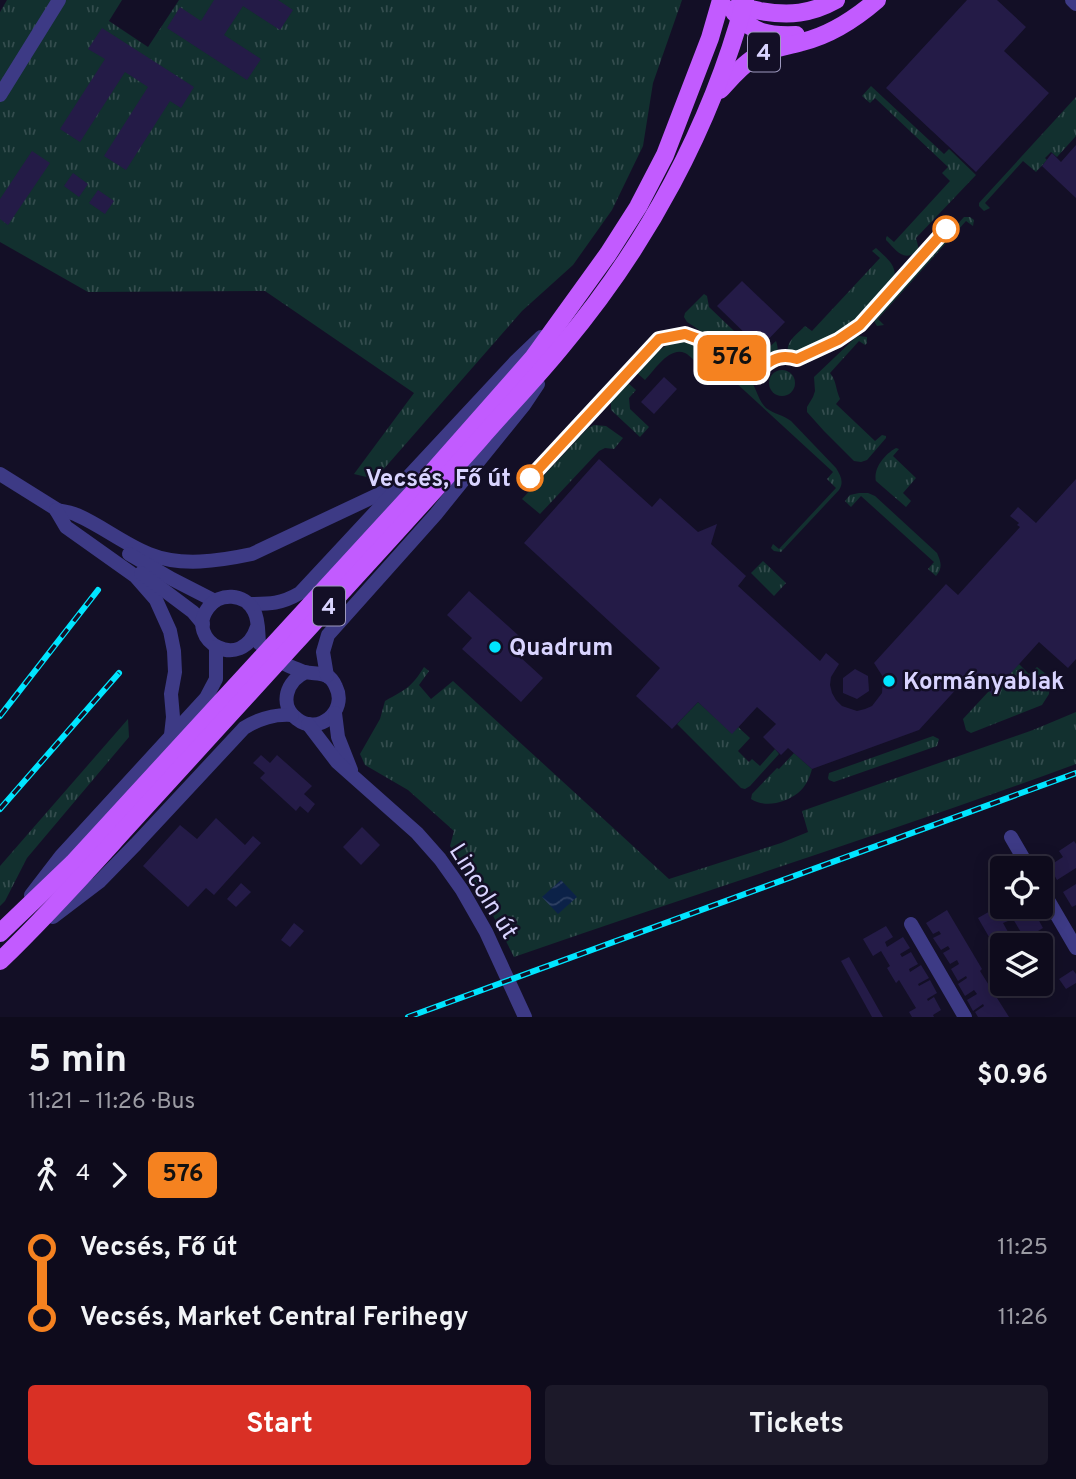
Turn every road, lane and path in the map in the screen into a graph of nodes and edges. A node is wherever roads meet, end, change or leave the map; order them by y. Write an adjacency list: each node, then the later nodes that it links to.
1 (59, 0): 9 (street)
2 (795, 0): 5 (main road)
3 (877, 0): 8 (main road, 4)
4 (1072, 0): 6 (street)
5 (828, 4): 7 (main road, 4)
6 (1076, 4)
7 (735, 6): 8 (main road); 10 (main road); 11 (main road, 4)
8 (831, 32): 10 (main road, 4)
9 (0, 94)
10 (712, 99): 12 (main road, 4)
11 (564, 316): 13 (main road, 4); 15 (street)
12 (563, 345): 13 (main road, 4); 24 (street)
13 (440, 473): 33 (main road, 4)
14 (0, 474): 16 (street)
15 (400, 484): 16 (street); 18 (street)
16 (56, 510): 17 (street); 19 (street); 29 (street)
17 (215, 601): 18 (street); 19 (street)
18 (249, 604): 20 (street)
19 (203, 624): 21 (street)
20 (257, 627): 22 (street); 23 (street)
21 (216, 647): 22 (street); 29 (street)
22 (242, 648): 25 (street)
23 (306, 672): 24 (street); 25 (street)
24 (327, 676): 26 (street)
25 (287, 690): 27 (street)
26 (335, 713): 28 (street); 30 (street, Lincoln út)
27 (292, 715): 28 (street); 37 (street)
28 (309, 724): 30 (street, Lincoln út)
29 (171, 735): 36 (street)
30 (353, 775): 40 (street, Lincoln út)
31 (1011, 837): 32 (street)
32 (1022, 856)
33 (79, 868): 36 (main road, 4); 37 (main road, 4)
34 (1053, 909): 38 (street)
35 (911, 924): 41 (street)
36 (3, 930)
37 (21, 941): 39 (main road, 4)
38 (1076, 948)
39 (0, 961)
40 (526, 1017)
41 (965, 1017)

